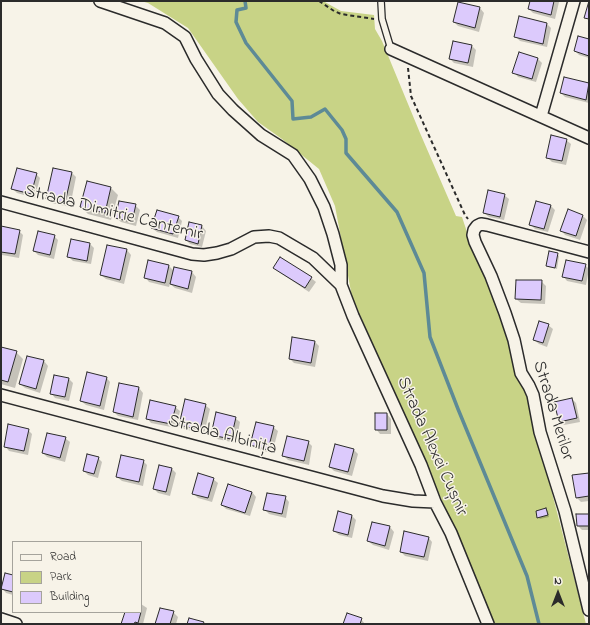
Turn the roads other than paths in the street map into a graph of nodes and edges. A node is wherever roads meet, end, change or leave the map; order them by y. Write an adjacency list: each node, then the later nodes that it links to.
1 (100, 1): 9 (street)
2 (381, 1): 4 (lane)
3 (574, 1): 5 (street)
4 (391, 49): 5 (street)
5 (541, 116): 6 (street)
6 (589, 138)
7 (1, 202): 9 (street, Strada Dimitrie Cantemir)
8 (589, 252): 12 (street, Strada Merilor)
9 (341, 285): 11 (street, Strada Alexei Cușnir)
10 (1, 395): 11 (street, Strada Albinița)
11 (435, 502): 15 (street, Strada Alexei Cușnir)
12 (589, 610)
13 (1, 620): 14 (street)
14 (16, 624)
15 (488, 624)

